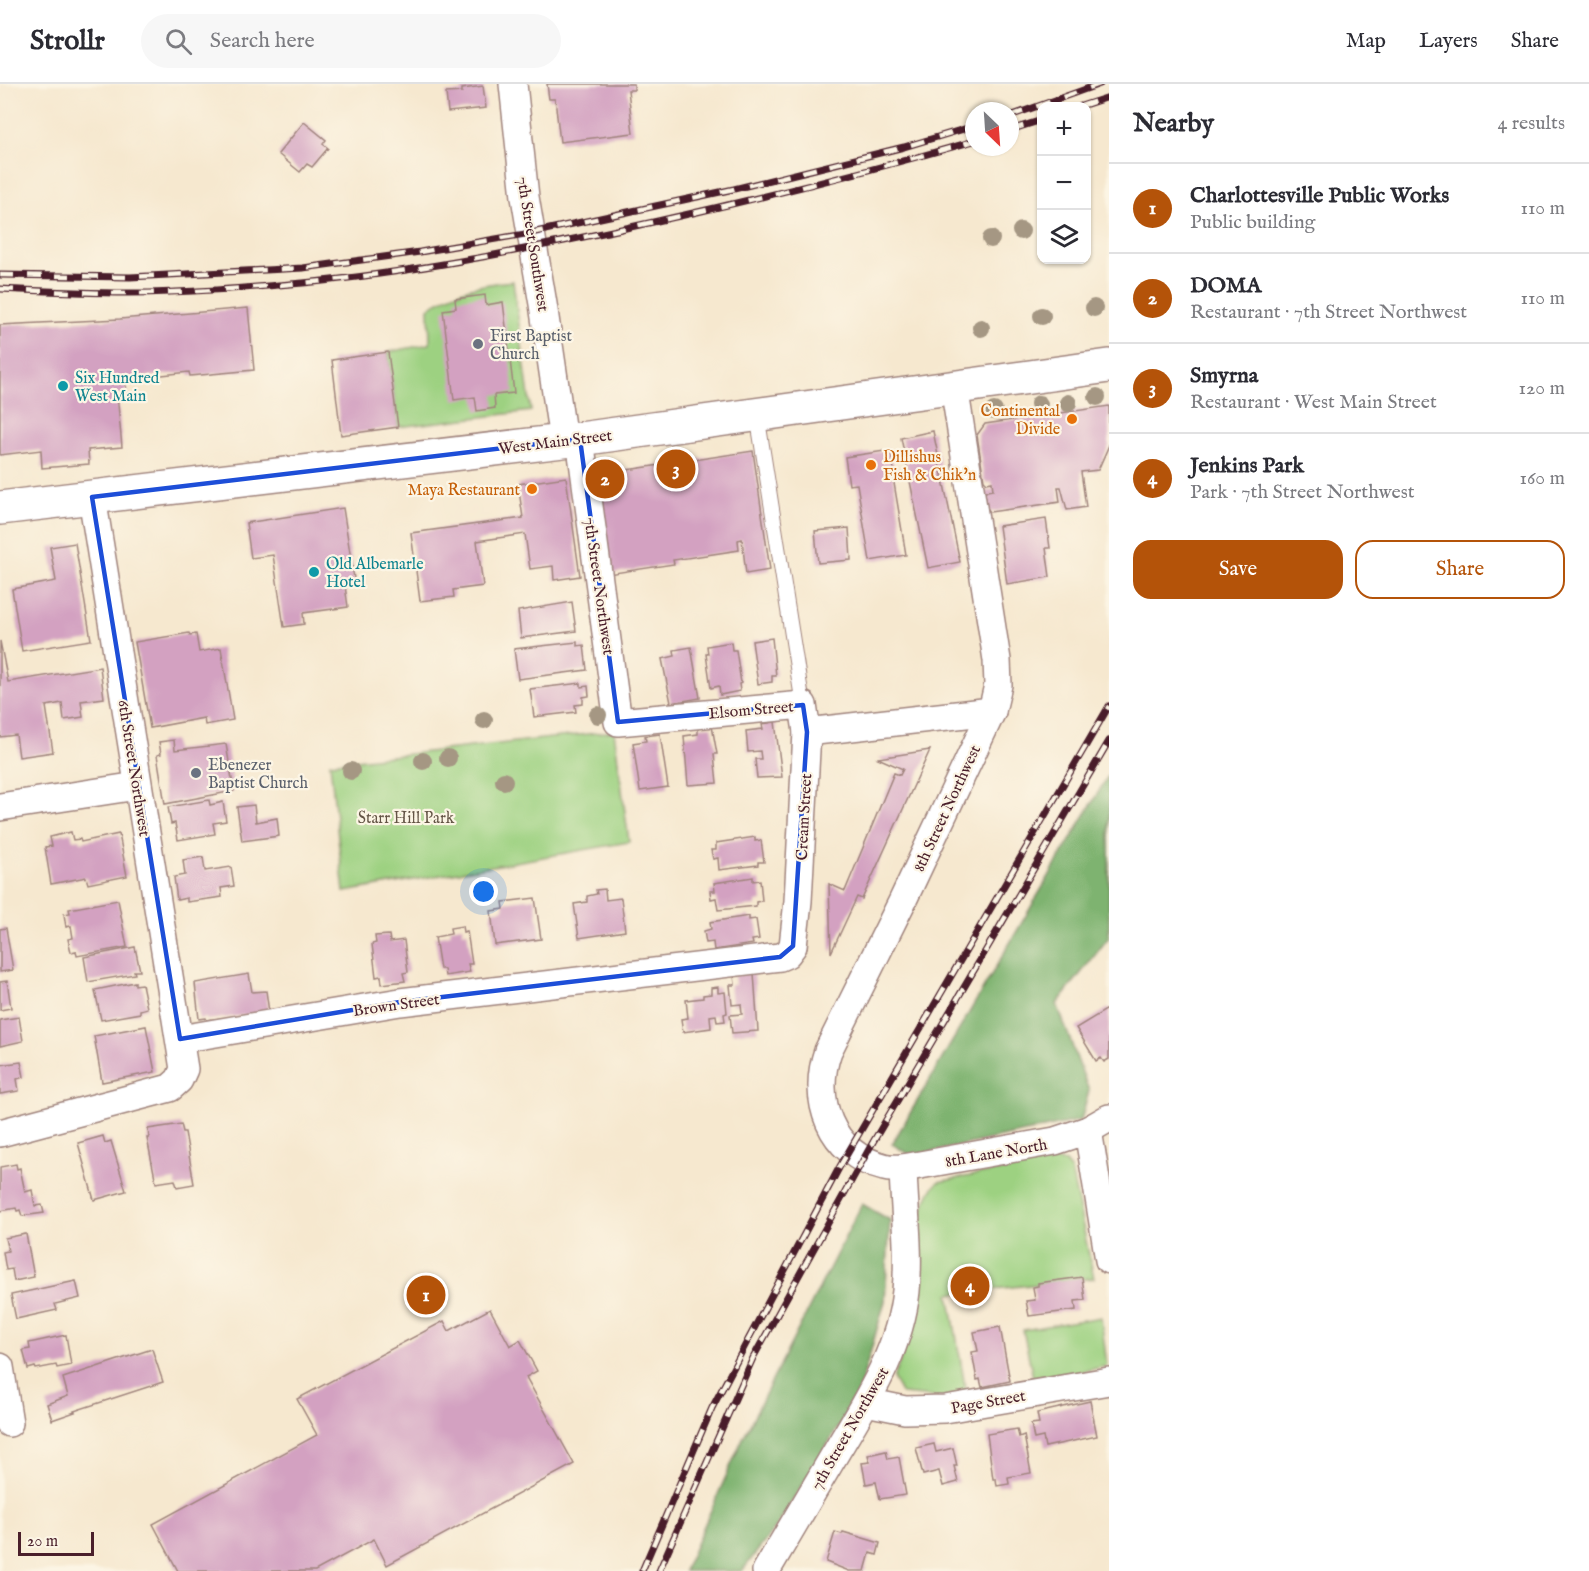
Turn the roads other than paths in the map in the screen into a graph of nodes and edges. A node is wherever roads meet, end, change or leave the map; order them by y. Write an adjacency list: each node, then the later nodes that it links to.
1 (513, 84): 5 (street, 7th Street Southwest)
2 (1109, 366): 3 (main road, West Main Street)
3 (954, 386): 4 (main road, West Main Street); 10 (street, 8th Street Northwest)
4 (757, 414): 5 (main road, West Main Street); 9 (lane)
5 (572, 439): 6 (main road, West Main Street); 8 (street, 7th Street Northwest)
6 (92, 497): 7 (main road, West Main Street); 12 (street, 6th Street Northwest)
7 (0, 508)
8 (615, 698): 9 (street, Elsom Street)
9 (803, 705): 11 (street, Elsom Street)
10 (992, 711): 11 (street, Elsom Street); 18 (street, 8th Street Northwest)
11 (807, 732): 14 (street, Cream Street)
12 (137, 786): 13 (street); 15 (street, 6th Street Northwest)
13 (0, 807)
14 (798, 901): 15 (street, Brown Street)
15 (180, 1039): 17 (street)
16 (1098, 1124): 18 (street, 8th Lane North); 19 (street)
17 (0, 1133)
18 (903, 1168): 22 (street, 7th Street Northwest)
19 (1109, 1260)
20 (0, 1367): 23 (street)
21 (1109, 1381): 22 (street, Page Street)
22 (866, 1402): 24 (street, 7th Street Northwest)
23 (9, 1423)
24 (766, 1571)

